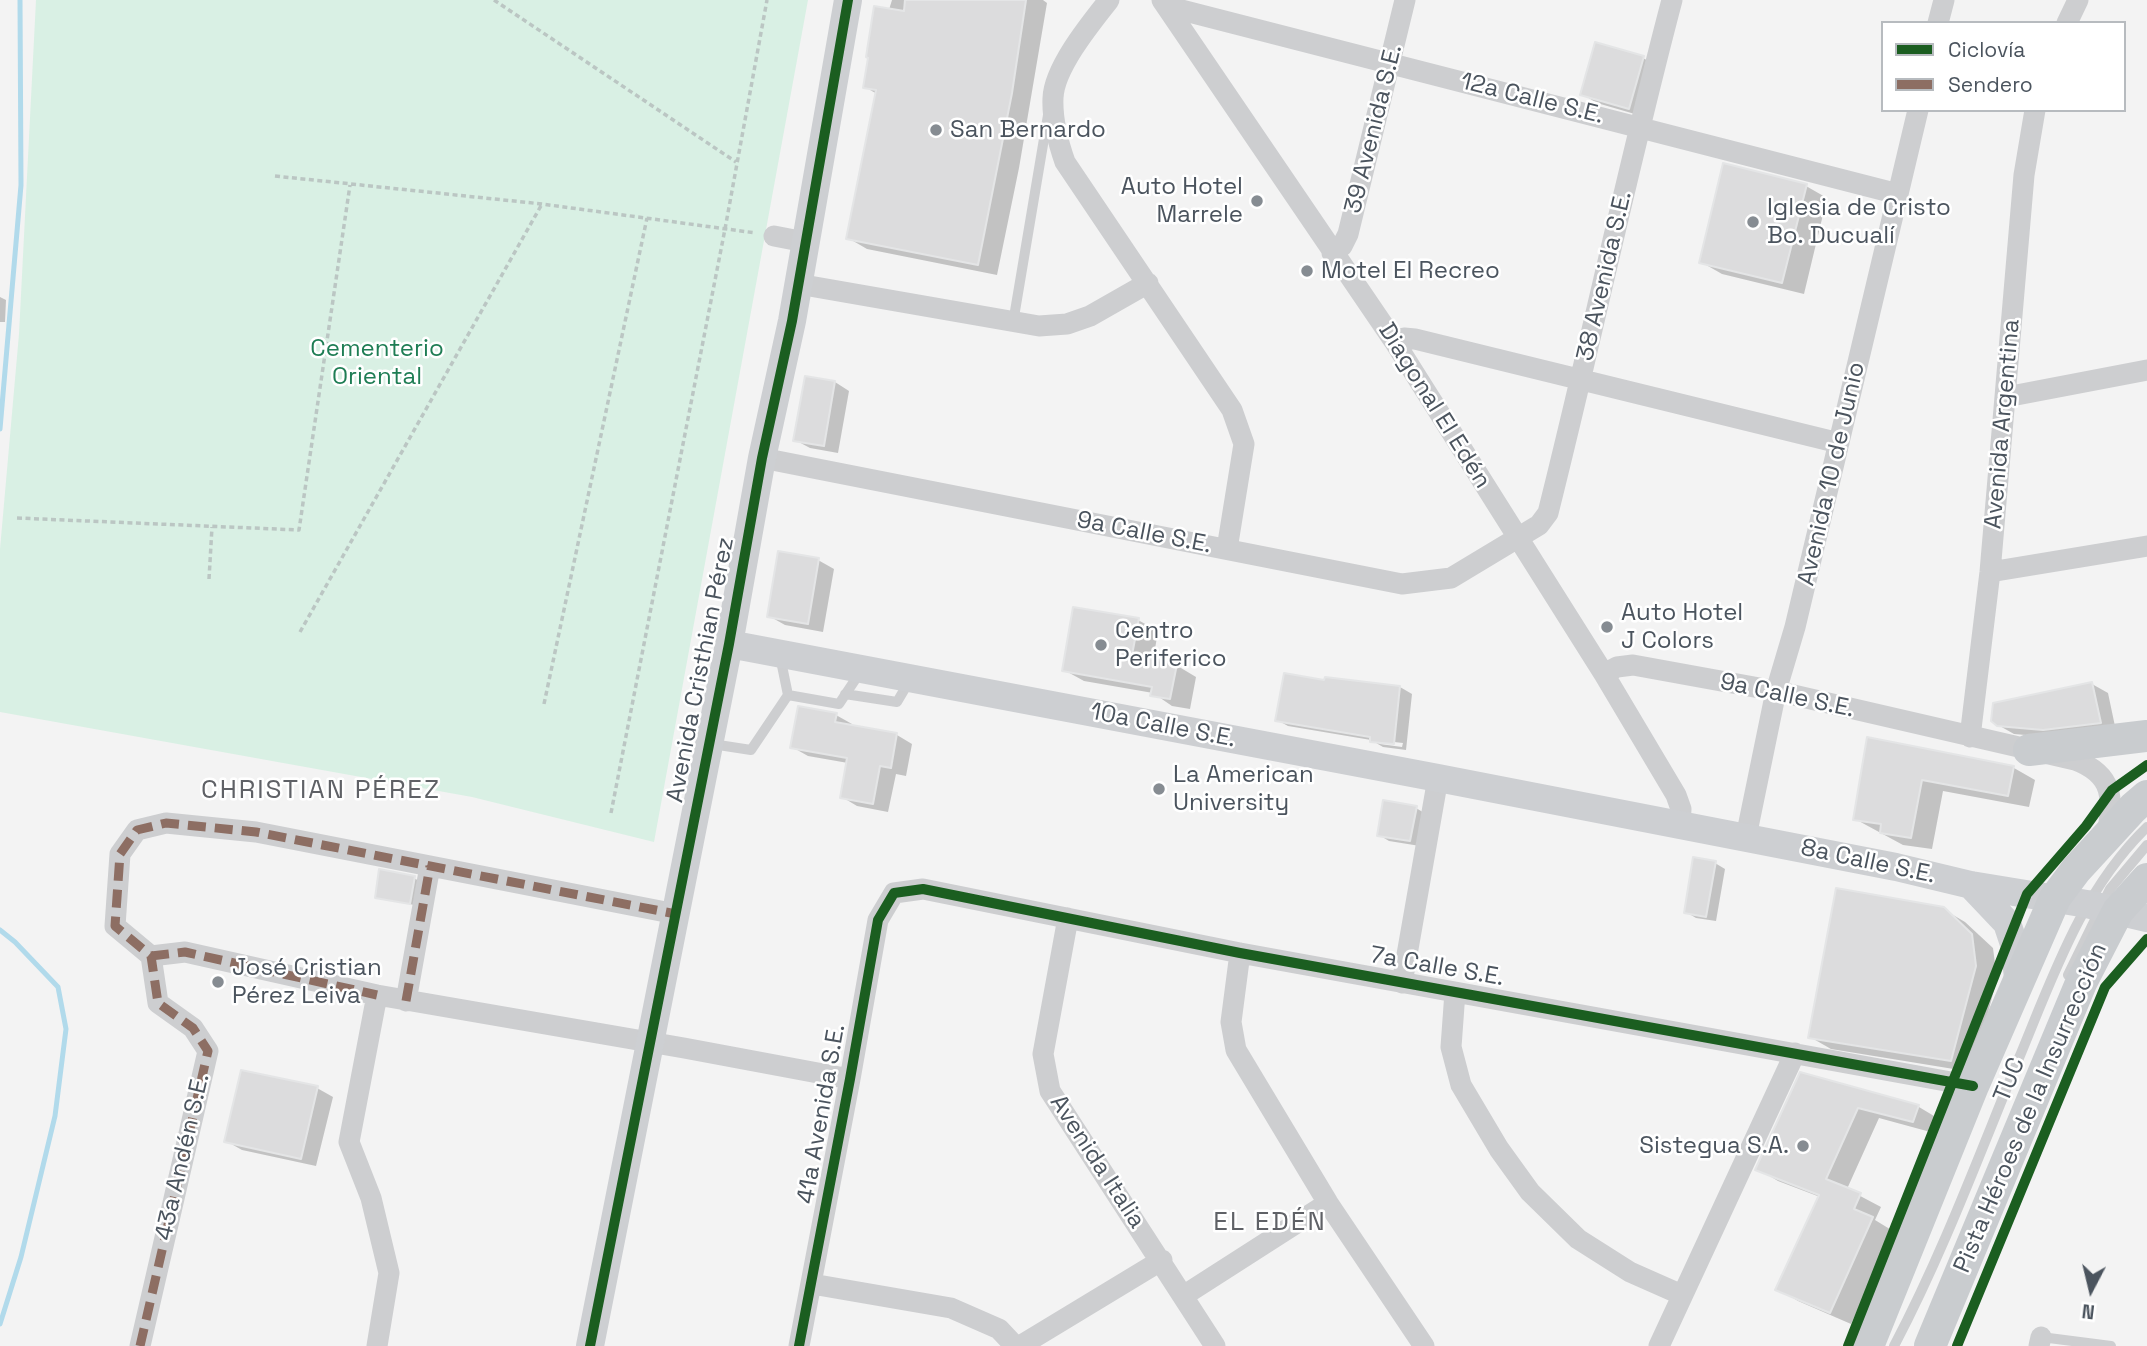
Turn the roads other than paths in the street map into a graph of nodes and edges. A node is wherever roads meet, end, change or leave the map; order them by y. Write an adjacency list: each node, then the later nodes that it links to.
1 (848, 0): 17 (street, Avenida Cristhian Pérez)
2 (1108, 0): 11 (street)
3 (1405, 0): 10 (street, 39 Avenida S.E.)
4 (1672, 0): 14 (street, 38 Avenida S.E.)
5 (1944, 0): 8 (street)
6 (2078, 0): 9 (street)
7 (1164, 3): 10 (street, 12a Calle S.E.); 18 (street, Diagonal El Edén)
8 (1939, 21)
9 (2068, 21)
10 (1391, 64): 14 (street, 12a Calle S.E.); 18 (street, 39 Avenida S.E.)
11 (1053, 96): 20 (street); 21 (lane)
12 (1918, 112): 15 (street, Avenida 10 de Junio)
13 (2035, 112): 25 (street, Avenida Argentina)
14 (1639, 126): 15 (street, 12a Calle S.E.); 24 (street, 38 Avenida S.E.)
15 (1898, 194): 26 (street, Avenida 10 de Junio)
16 (774, 236): 17 (street)
17 (805, 242): 19 (street, Avenida Cristhian Pérez)
18 (1332, 253): 22 (street, Diagonal El Edén)
19 (798, 284): 21 (street); 27 (street, Avenida Cristhian Pérez)
20 (1148, 284): 21 (street); 30 (street)
21 (1013, 323)
22 (1394, 341): 24 (street); 28 (street, Diagonal El Edén)
23 (2147, 370): 25 (street)
24 (1581, 379): 26 (street); 28 (street, 38 Avenida S.E.)
25 (2007, 397): 31 (street, Avenida Argentina)
26 (1839, 443): 37 (street, Avenida 10 de Junio)
27 (762, 458): 30 (street, 9a Calle S.E.); 32 (street, Avenida Cristhian Pérez)
28 (1518, 539): 30 (street, 9a Calle S.E.); 35 (street, Diagonal El Edén)
29 (2147, 546): 31 (street)
30 (1227, 549)
31 (1990, 572): 41 (street, Avenida Argentina)
32 (729, 643): 33 (street, 10a Calle S.E.); 42 (street, Avenida Cristhian Pérez)
33 (779, 653): 34 (street, 10a Calle S.E.); 39 (lane)
34 (862, 669): 36 (street, 10a Calle S.E.); 38 (lane)
35 (1604, 674): 37 (street, 9a Calle S.E.); 46 (street, Diagonal El Edén)
36 (911, 678): 38 (lane); 44 (street, 10a Calle S.E.)
37 (1776, 691): 41 (street, 9a Calle S.E.); 49 (street, Avenida 10 de Junio)
38 (845, 694): 39 (lane)
39 (788, 695): 42 (lane)
40 (2147, 736): 43 (main road)
41 (1970, 737): 43 (street, 9a Calle S.E.)
42 (709, 744): 57 (street, Avenida Cristhian Pérez)
43 (2029, 750): 48 (street, 9a Calle S.E.)
44 (1438, 778): 46 (street, 10a Calle S.E.); 62 (street)
45 (2147, 796): 48 (main road)
46 (1680, 825): 49 (street, 8a Calle S.E.)
47 (2147, 827): 56 (lane, TUC)
48 (2107, 836): 55 (main road)
49 (1746, 838): 53 (street, 8a Calle S.E.)
50 (2147, 845): 56 (lane, TUC)
51 (430, 866): 57 (street); 60 (street); 66 (street)
52 (2147, 879): 56 (main road, Pista Héroes de la Insurrección)
53 (1972, 885): 55 (street, 8a Calle S.E.); 61 (street)
54 (894, 893): 58 (street, 7a Calle S.E.); 69 (street, 41a Avenida S.E.)
55 (2055, 898): 56 (street, 8a Calle S.E.); 61 (main road)
56 (2113, 910): 63 (lane, TUC); 86 (lane, TUC); 87 (main road, Pista Héroes de la Insurrección)
57 (676, 914): 67 (street, Avenida Cristhian Pérez)
58 (1068, 918): 59 (street, 7a Calle S.E.); 72 (street, Avenida Italia)
59 (1240, 953): 62 (street, 7a Calle S.E.); 71 (street)
60 (151, 956): 65 (street); 77 (street, 43a Andén S.E.)
61 (2018, 979): 70 (main road)
62 (1402, 983): 64 (street, 7a Calle S.E.)
63 (2064, 985)
64 (1455, 992): 68 (street, 7a Calle S.E.); 74 (street)
65 (377, 995): 66 (street); 78 (street)
66 (406, 1000): 67 (street)
67 (650, 1042): 69 (street); 79 (street, Avenida Cristhian Pérez)
68 (1795, 1053): 70 (street, 7a Calle S.E.); 74 (street)
69 (850, 1079): 73 (street, 41a Avenida S.E.)
70 (1973, 1086): 85 (main road)
71 (1328, 1203): 75 (street); 83 (street)
72 (1162, 1261): 75 (street, Avenida Italia); 81 (street)
73 (812, 1284): 80 (street, 41a Avenida S.E.); 81 (street)
74 (1682, 1295): 84 (street)
75 (1183, 1296): 82 (street, Avenida Italia)
76 (2040, 1341): 88 (lane)
77 (139, 1346)
78 (377, 1346)
79 (590, 1346)
80 (799, 1346)
81 (1018, 1346)
82 (1215, 1346)
83 (1424, 1346)
84 (1659, 1346)
85 (1868, 1346)
86 (1894, 1346)
87 (1930, 1346)
88 (2111, 1346)

